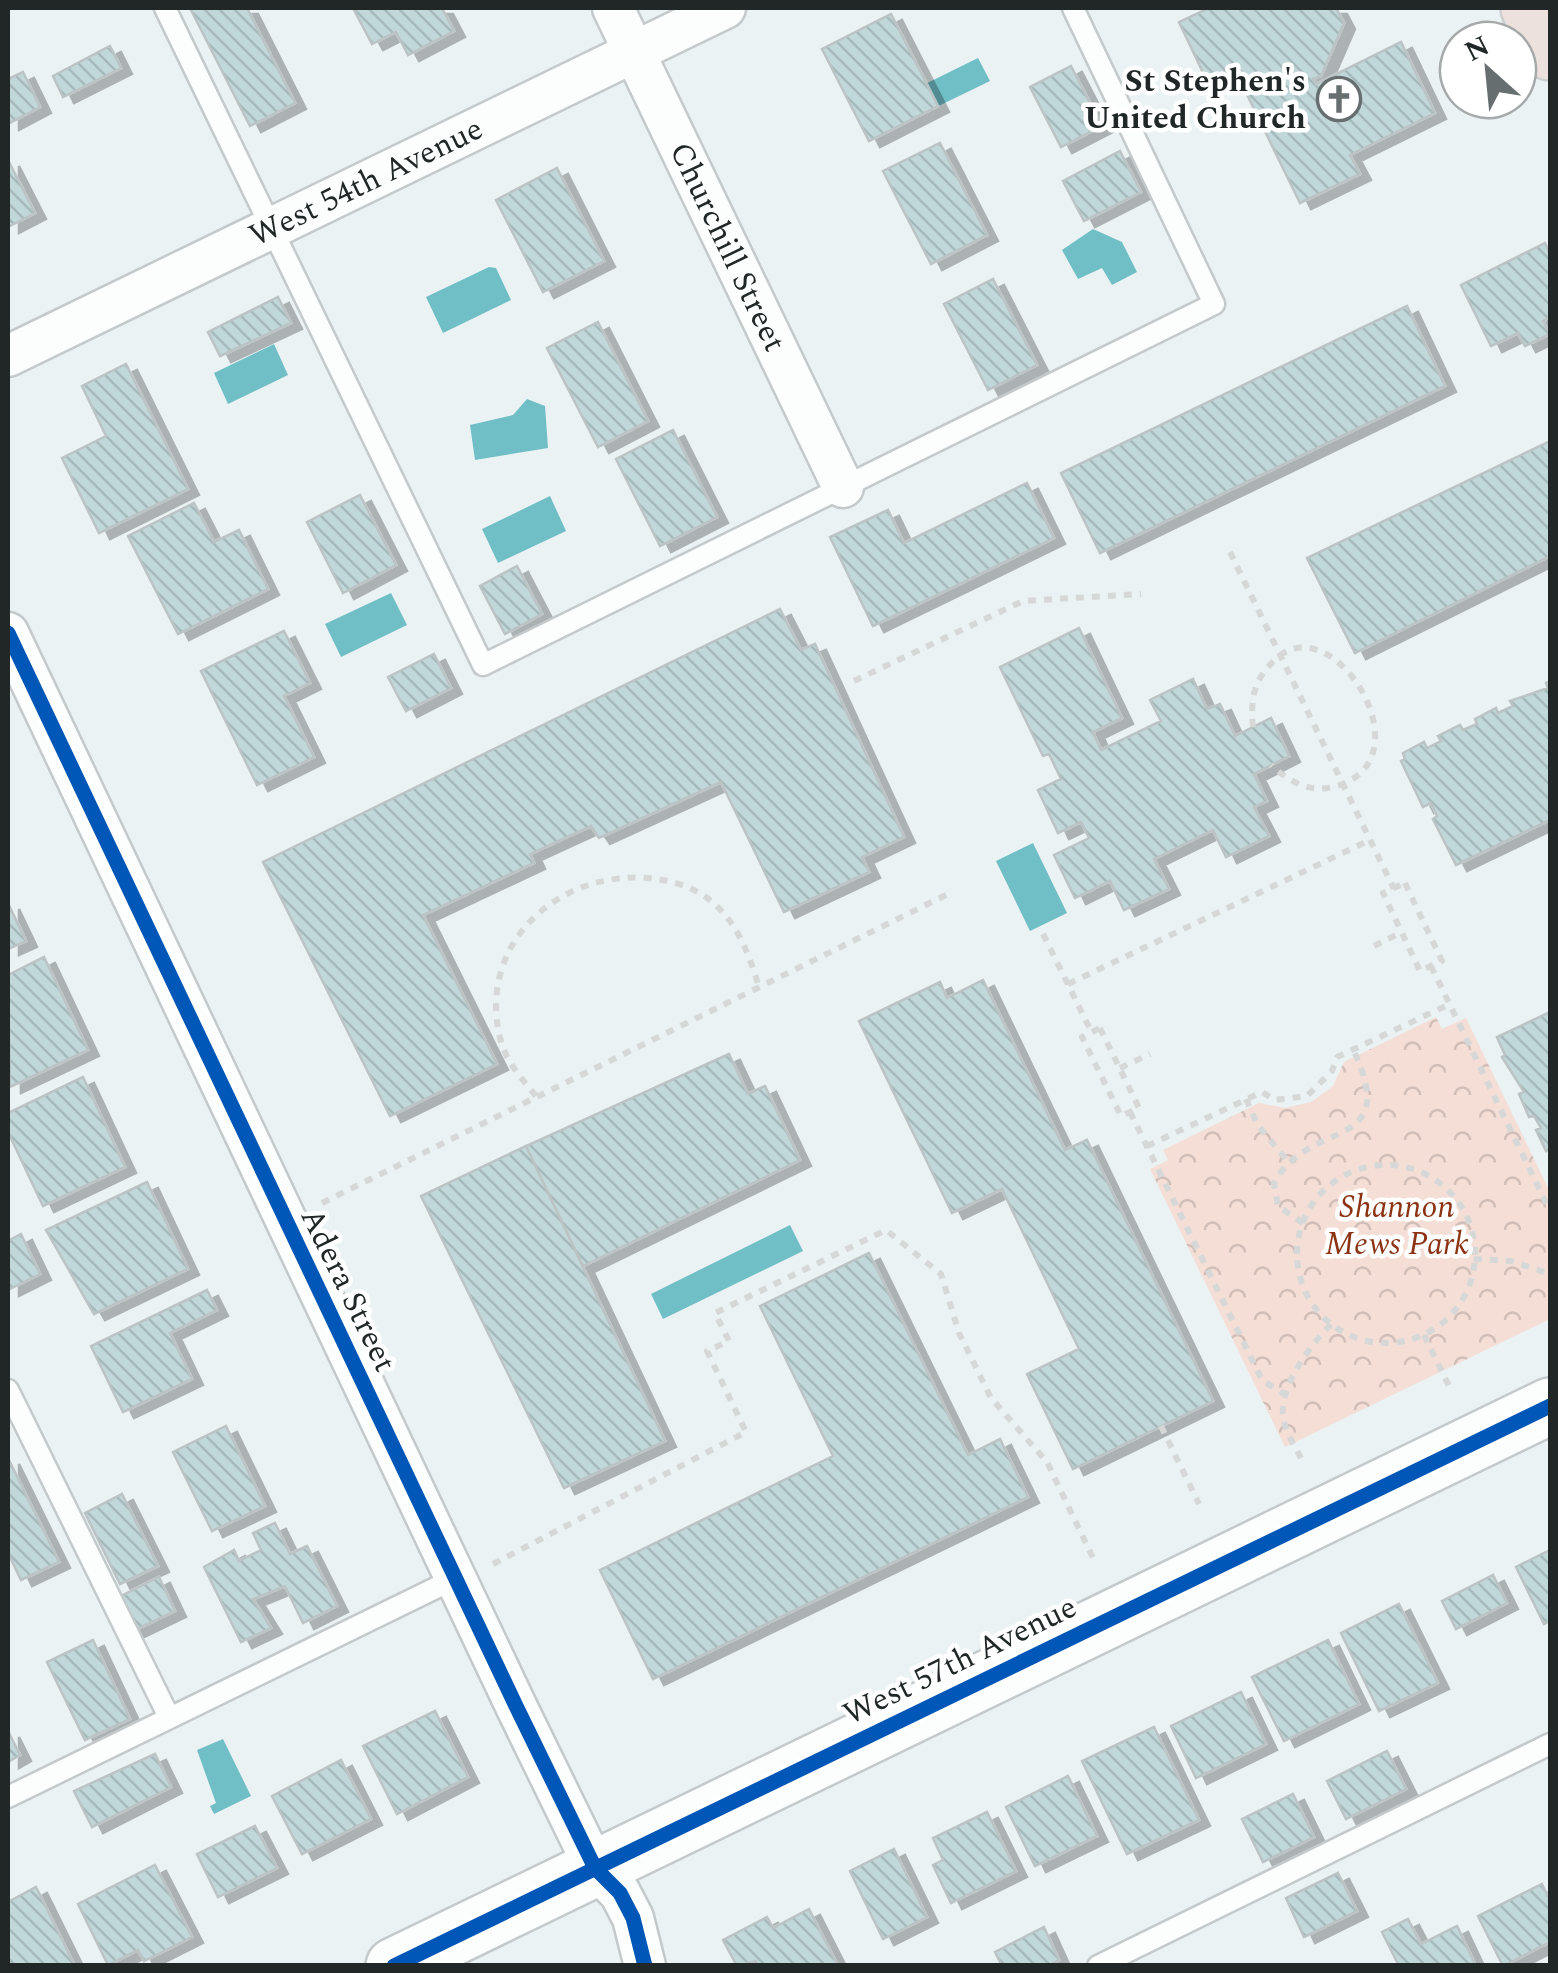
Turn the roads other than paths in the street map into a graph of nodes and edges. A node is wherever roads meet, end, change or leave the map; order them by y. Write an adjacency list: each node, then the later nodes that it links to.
1 (165, 8): 8 (lane)
2 (613, 8): 6 (street, Churchill Street)
3 (725, 8): 6 (street, West 54th Avenue)
4 (1072, 8): 10 (lane)
5 (1529, 8): 7 (highway)
6 (634, 52): 8 (street, West 54th Avenue); 10 (street, Churchill Street)
7 (1550, 52)
8 (272, 228): 9 (street, West 54th Avenue); 10 (lane)
9 (8, 356)
10 (842, 487)
11 (8, 633): 14 (street, Adera Street)
12 (8, 1390): 15 (lane)
13 (1550, 1406): 18 (street, West 57th Avenue)
14 (454, 1579): 15 (lane); 18 (street, Adera Street)
15 (169, 1717): 17 (lane)
16 (1550, 1744): 21 (lane)
17 (8, 1798)
18 (595, 1868): 19 (street, West 57th Avenue); 20 (street, Adera Street)
19 (394, 1966)
20 (645, 1966)
21 (1098, 1966)

